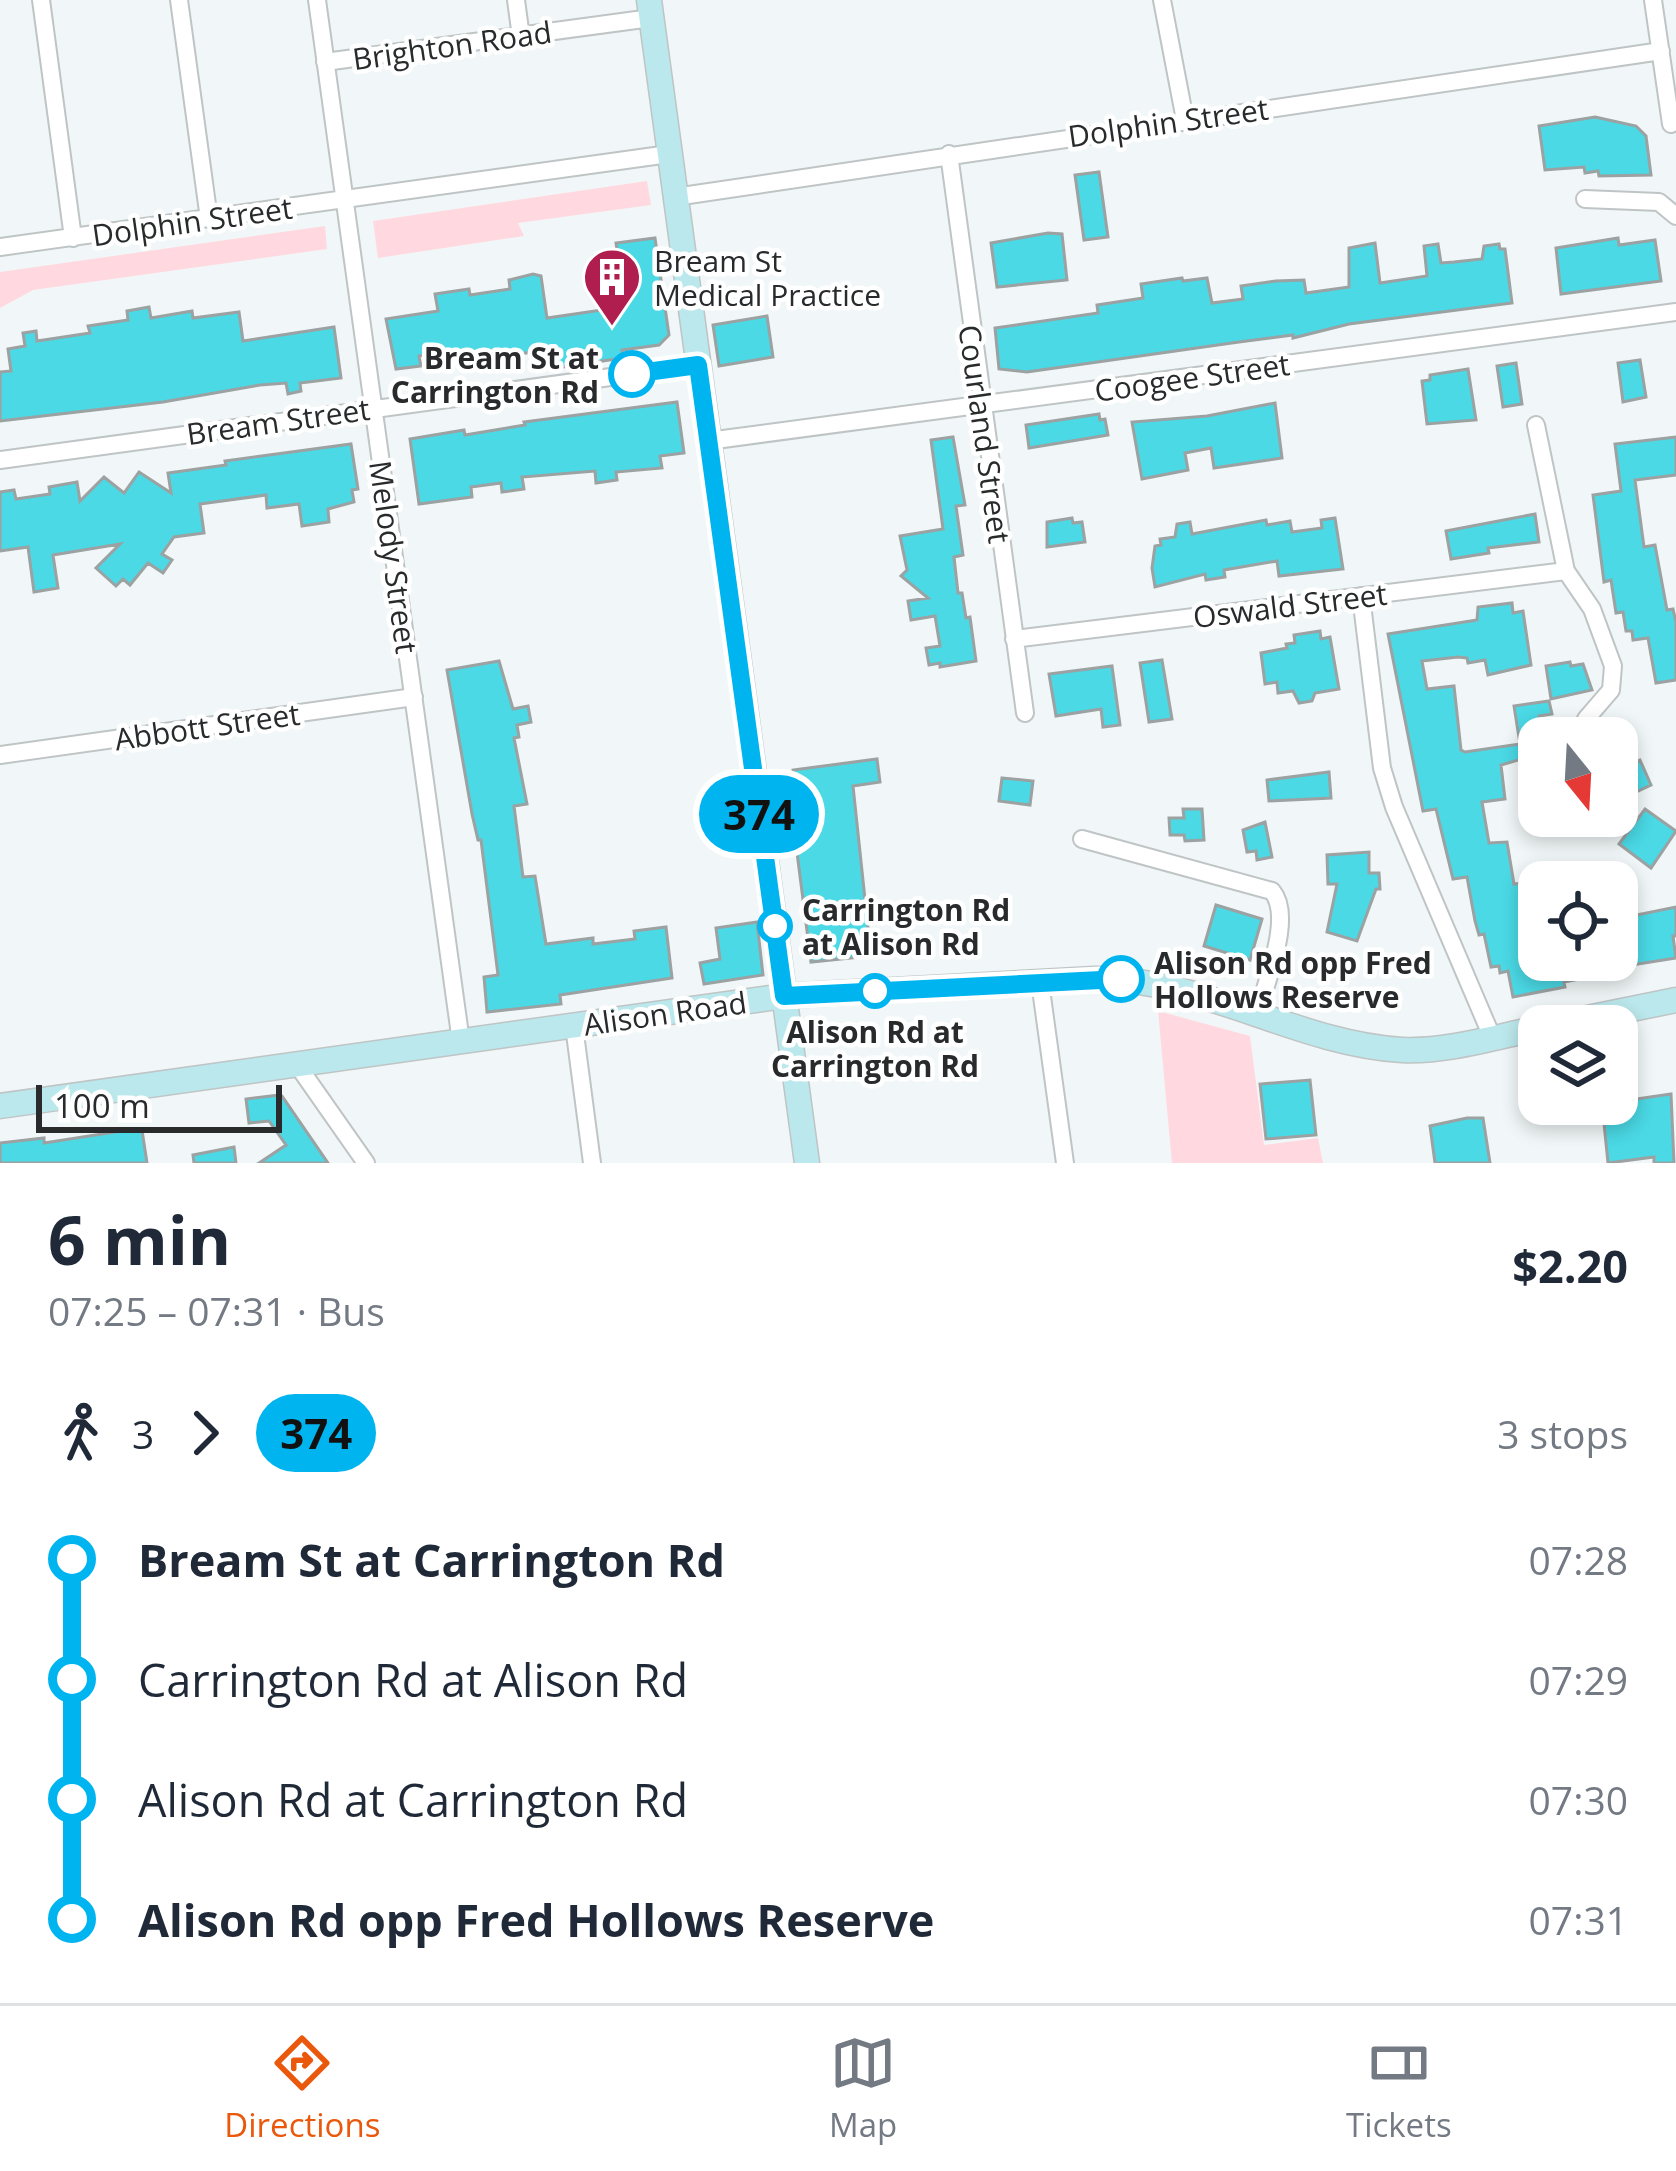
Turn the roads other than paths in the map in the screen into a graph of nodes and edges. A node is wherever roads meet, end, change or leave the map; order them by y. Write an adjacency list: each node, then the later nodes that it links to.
1 (40, 0): 20 (street)
2 (179, 0): 19 (street)
3 (317, 0): 10 (street, Melody Street)
4 (516, 0): 8 (street)
5 (1162, 0): 11 (street)
6 (1653, 0): 9 (street)
7 (650, 9): 8 (street, Brighton Road); 13 (main road)
8 (521, 37): 10 (street, Brighton Road)
9 (1661, 51): 11 (street, Dolphin Street); 12 (street)
10 (325, 62): 17 (street, Melody Street)
11 (1185, 120): 14 (street, Dolphin Street)
12 (1671, 124)
13 (669, 154): 15 (main road); 17 (street, Dolphin Street)
14 (949, 154): 15 (street, Dolphin Street); 24 (street, Courland Street)
15 (675, 197): 23 (main road)
16 (1585, 199): 18 (street)
17 (345, 200): 19 (street, Dolphin Street); 25 (street, Melody Street)
18 (1676, 216)
19 (209, 219): 20 (street, Dolphin Street)
20 (73, 238): 21 (street, Dolphin Street)
21 (0, 247)
22 (1676, 312): 24 (street, Coogee Street)
23 (698, 365): 25 (street, Bream Street); 27 (main road)
24 (981, 405): 27 (street, Coogee Street); 31 (street, Courland Street)
25 (374, 408): 28 (street, Bream Street); 32 (street, Melody Street)
26 (1535, 424): 29 (street)
27 (708, 441): 38 (main road)
28 (0, 460)
29 (1566, 571): 30 (street, Oswald Street); 34 (street)
30 (1361, 596): 31 (street, Oswald Street); 44 (street)
31 (1014, 639): 33 (street, Courland Street)
32 (414, 698): 35 (street, Abbott Street); 45 (street, Melody Street)
33 (1025, 713)
34 (1588, 717)
35 (0, 755)
36 (1082, 839): 41 (street)
37 (1040, 982): 38 (main road, Alison Road); 41 (main road, Alison Road); 51 (street)
38 (784, 996): 42 (main road, Alison Road); 50 (main road)
39 (1676, 1000): 40 (main road, Alison Road)
40 (1638, 1008)
41 (1258, 1014): 44 (main road, Alison Road)
42 (574, 1026): 45 (main road, Alison Road); 49 (street)
43 (1518, 1032): 44 (main road, Alison Road)
44 (1492, 1037)
45 (461, 1042): 46 (main road, Alison Road)
46 (298, 1066): 47 (main road, Alison Road); 48 (street)
47 (0, 1106)
48 (366, 1163)
49 (592, 1163)
50 (807, 1163)
51 (1065, 1163)

